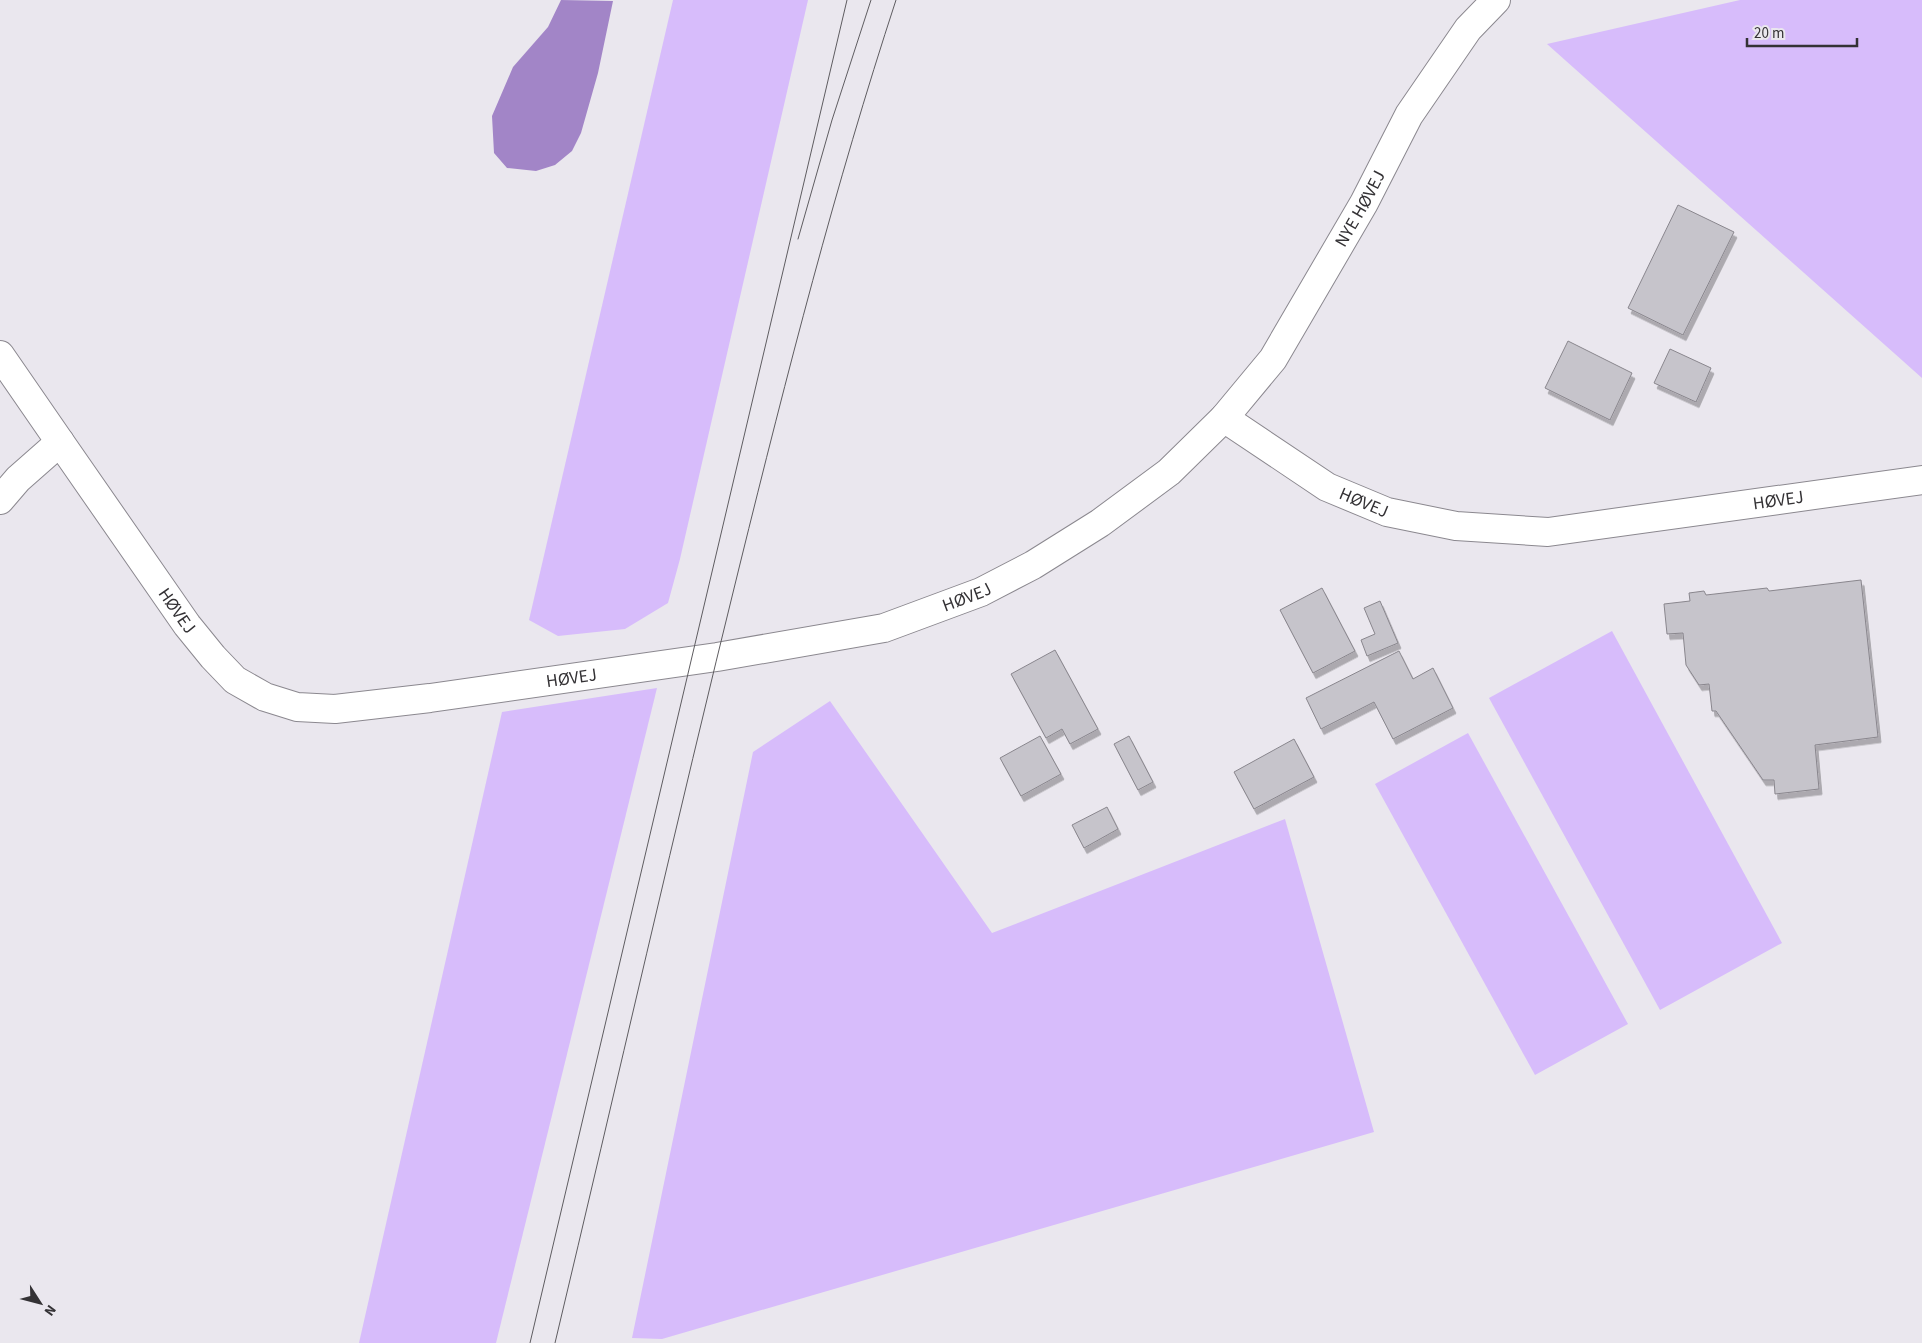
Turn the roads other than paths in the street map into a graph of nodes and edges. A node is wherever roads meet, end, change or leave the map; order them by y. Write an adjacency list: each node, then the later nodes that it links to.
1 (1496, 0): 3 (street, NYE HØVEJ)
2 (0, 355): 4 (street, HØVEJ)
3 (1224, 418): 4 (street, HØVEJ); 5 (street, HØVEJ)
4 (60, 442): 6 (street)
5 (1922, 480)
6 (0, 500)

